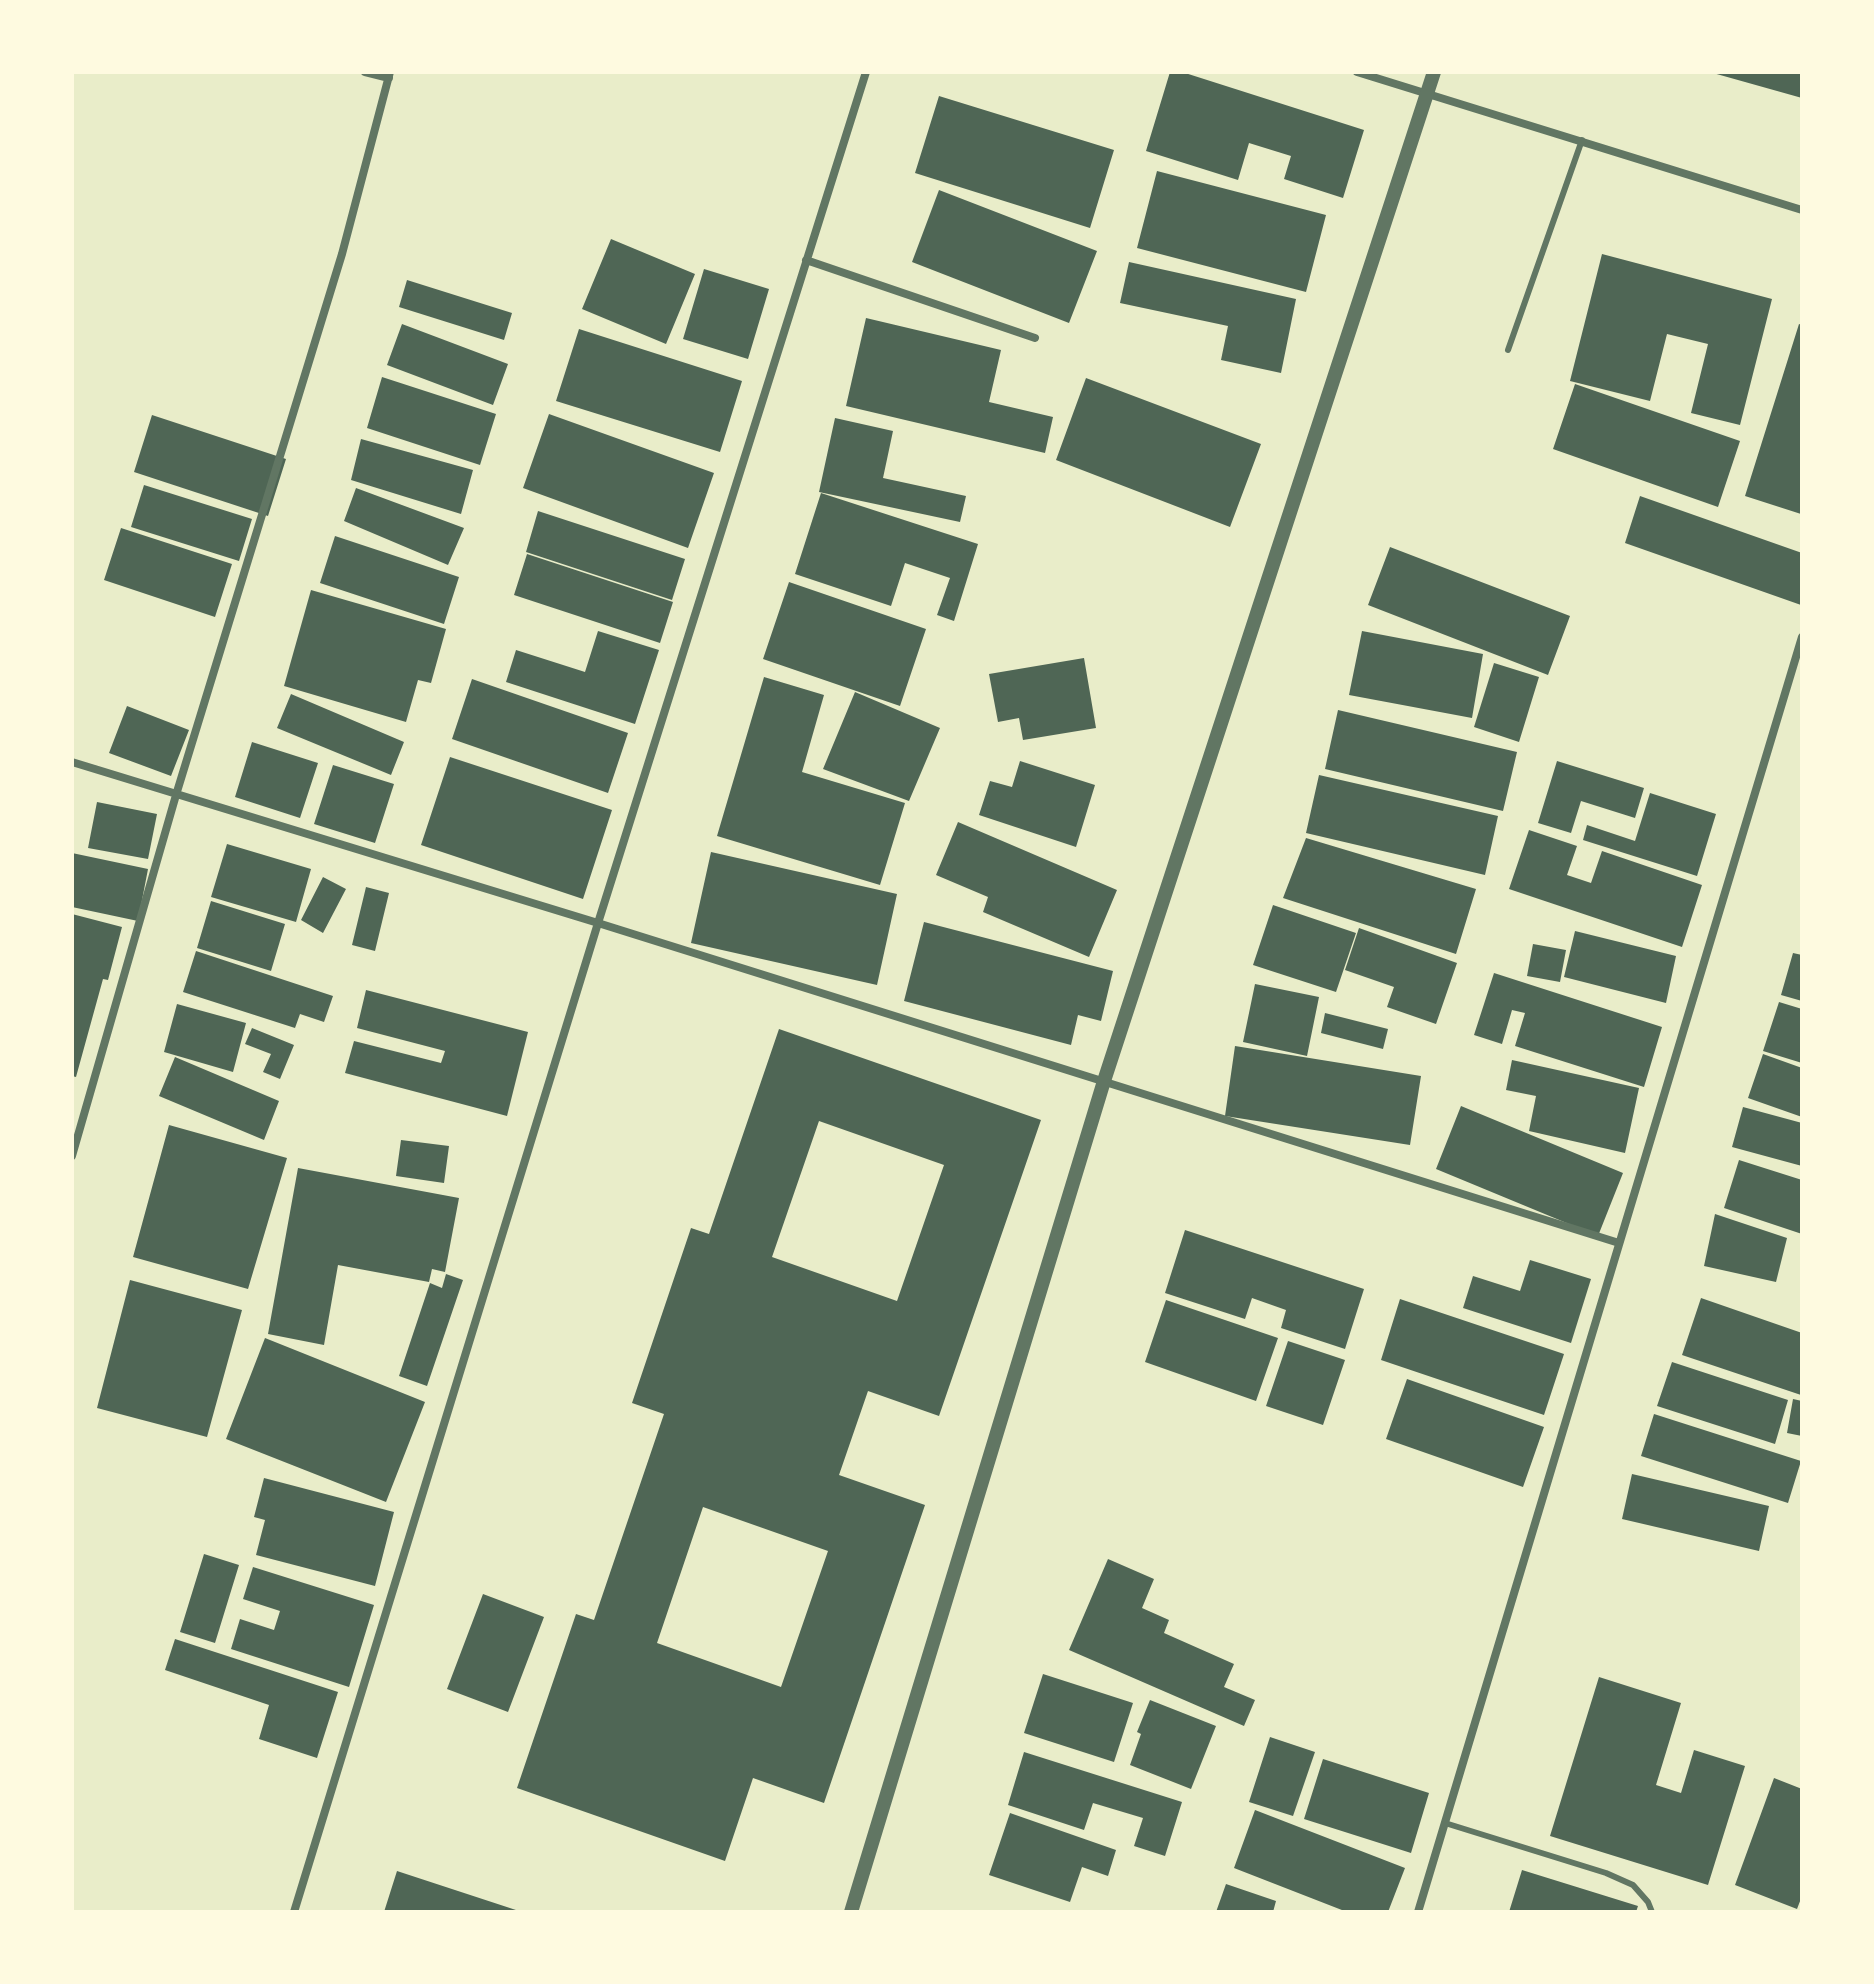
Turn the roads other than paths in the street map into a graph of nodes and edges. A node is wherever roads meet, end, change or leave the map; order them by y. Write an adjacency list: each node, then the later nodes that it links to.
1 (365, 72): 5 (street)
2 (866, 72): 9 (street)
3 (1357, 72): 6 (street)
4 (1434, 72): 6 (street)
5 (390, 75): 14 (street)
6 (1429, 92): 7 (street); 16 (street)
7 (1582, 140): 8 (street); 11 (lane)
8 (1802, 210)
9 (806, 260): 10 (street); 15 (street)
10 (1035, 338)
11 (1508, 350)
12 (1802, 637): 18 (street)
13 (72, 762): 14 (street)
14 (176, 795): 15 (street); 17 (street)
15 (598, 923): 16 (street); 20 (street)
16 (1104, 1081): 18 (street); 21 (street)
17 (72, 1156)
18 (1619, 1243): 19 (street)
19 (1445, 1823): 22 (street); 23 (lane)
20 (294, 1912)
21 (851, 1912)
22 (1418, 1912)
23 (1652, 1912)

